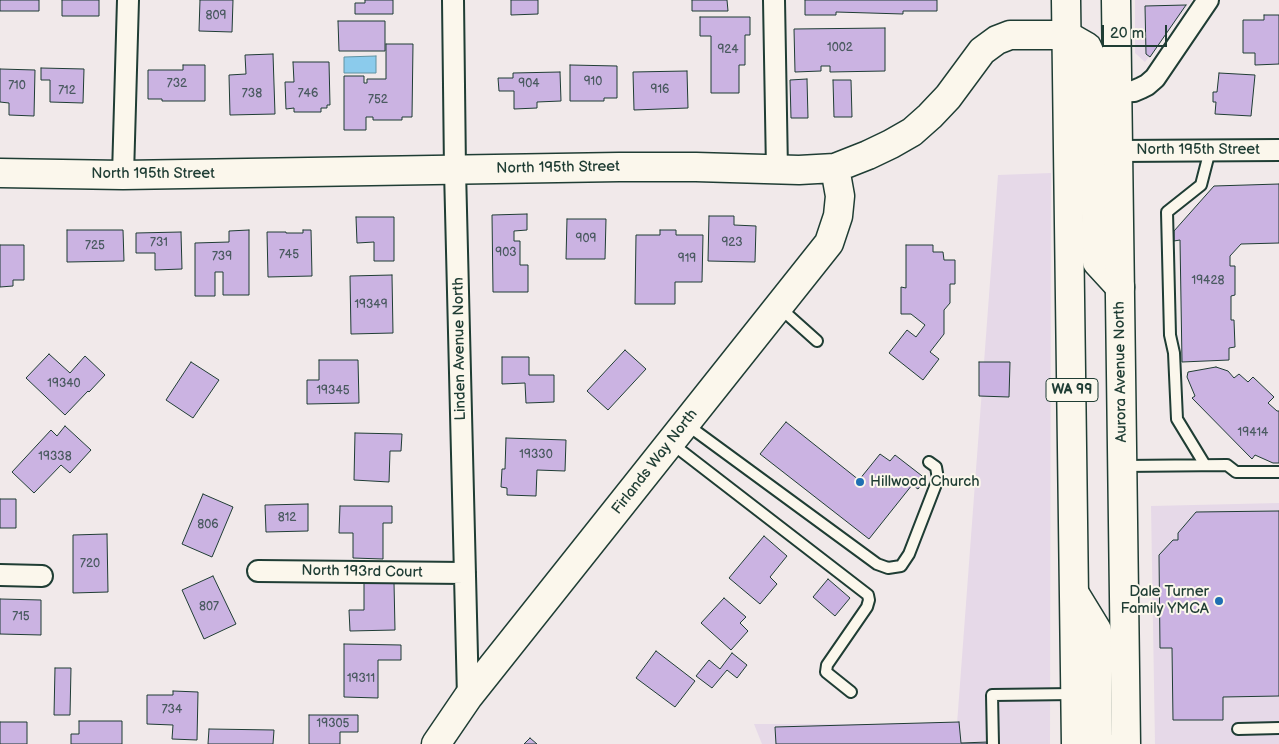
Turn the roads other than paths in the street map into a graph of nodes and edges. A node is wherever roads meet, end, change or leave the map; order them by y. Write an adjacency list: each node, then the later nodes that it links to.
1 (128, 0): 16 (street)
2 (453, 0): 13 (street, Linden Avenue North)
3 (774, 0): 14 (street)
4 (1066, 0): 7 (main road, WA 99)
5 (1116, 0): 8 (main road, Aurora Avenue North)
6 (1208, 0): 8 (street)
7 (1066, 35): 12 (main road, North 195th Street); 17 (main road); 29 (main road, WA 99)
8 (1118, 92): 11 (main road, Aurora Avenue North)
9 (1210, 150): 10 (street, North 195th Street); 11 (street, North 195th Street); 22 (lane)
10 (1279, 150)
11 (1118, 151): 17 (main road, Aurora Avenue North)
12 (835, 168): 14 (main road, North 195th Street); 18 (main road, Firlands Way North)
13 (455, 170): 14 (main road, North 195th Street); 16 (main road, North 195th Street); 26 (street, Linden Avenue North)
14 (777, 170)
15 (0, 173): 16 (main road, North 195th Street)
16 (123, 175)
17 (1120, 287): 23 (main road, Aurora Avenue North)
18 (778, 306): 19 (lane); 20 (main road, Firlands Way North)
19 (817, 341)
20 (678, 433): 21 (lane); 30 (lane); 32 (main road, Firlands Way North)
21 (929, 462)
22 (1205, 465): 23 (lane); 24 (lane)
23 (1122, 466): 39 (main road, Aurora Avenue North)
24 (1279, 472)
25 (258, 571): 26 (street, North 193rd Court)
26 (465, 573): 32 (street, Linden Avenue North)
27 (0, 576): 28 (street)
28 (42, 576)
29 (1075, 594): 31 (main road, WA 99); 38 (main road)
30 (850, 692)
31 (1075, 694): 36 (lane); 37 (main road, WA 99)
32 (468, 697): 35 (main road, Firlands Way North)
33 (1279, 728): 34 (lane)
34 (1238, 729)
35 (436, 744)
36 (993, 744)
37 (1076, 744)
38 (1101, 744)
39 (1126, 744)

